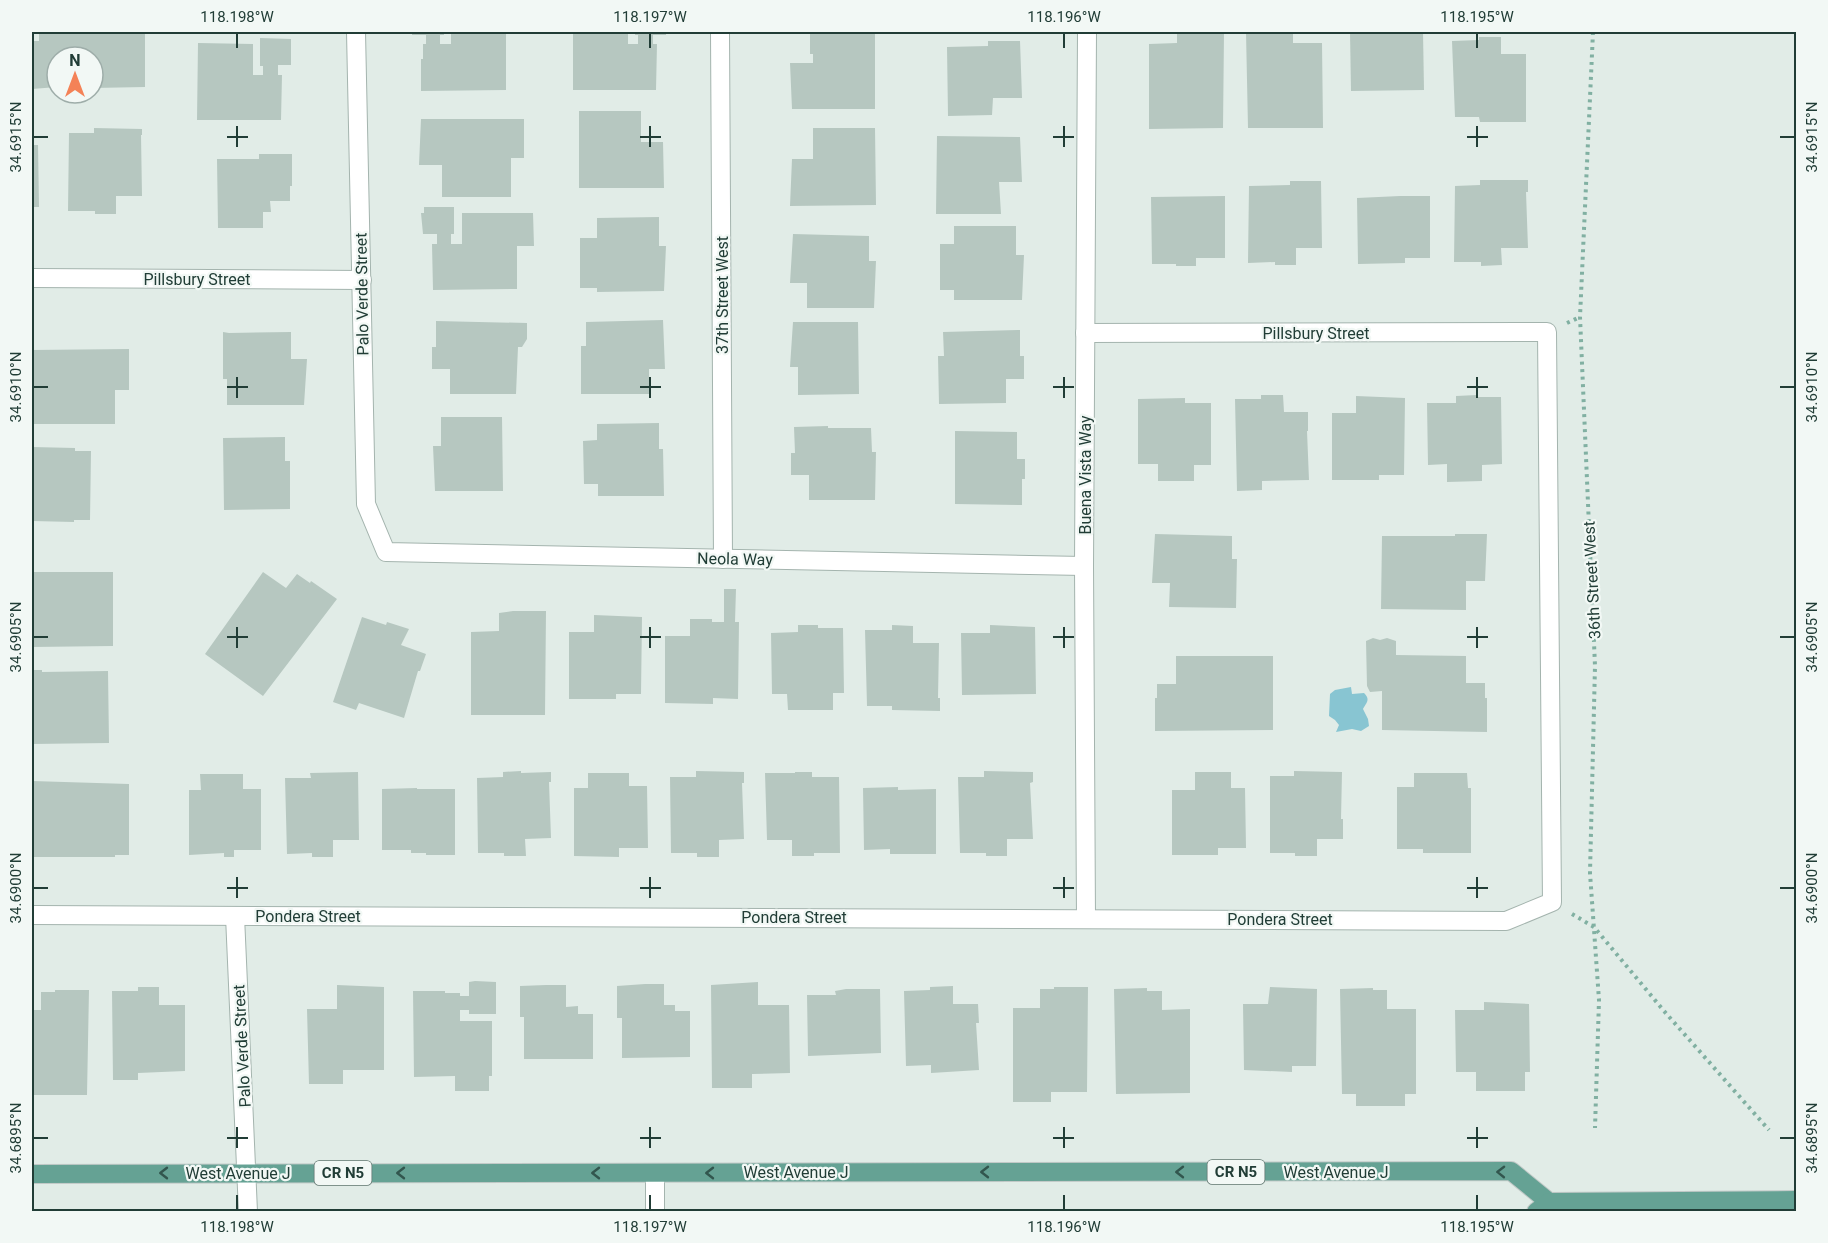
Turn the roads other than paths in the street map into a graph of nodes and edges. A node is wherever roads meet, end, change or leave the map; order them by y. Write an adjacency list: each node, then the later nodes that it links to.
1 (356, 32): 5 (street, Palo Verde Street)
2 (720, 32): 8 (street, 37th Street West)
3 (1087, 32): 6 (street, Buena Vista Way)
4 (32, 278): 5 (street, Pillsbury Street)
5 (362, 280): 7 (street, Palo Verde Street)
6 (1085, 333): 9 (street, Buena Vista Way); 10 (street, Pillsbury Street)
7 (386, 552): 8 (street, Neola Way)
8 (723, 559): 9 (street, Neola Way)
9 (1084, 566): 13 (street, Buena Vista Way)
10 (1552, 902): 13 (street, Pondera Street)
11 (32, 915): 12 (street, Pondera Street)
12 (235, 916): 13 (street, Pondera Street); 14 (street, Palo Verde Street)
13 (1086, 918)
14 (248, 1173): 15 (main road, West Avenue J / CR N5, one-way to 14); 16 (main road, West Avenue J / CR N5, one-way to 16); 19 (street, Palo Verde Street)
15 (655, 1173): 18 (main road, West Avenue J / CR N5, one-way to 15); 20 (street)
16 (32, 1174)
17 (1797, 1200): 18 (main road, West Avenue J / CR N5)
18 (1545, 1208)
19 (248, 1212)
20 (655, 1212)

